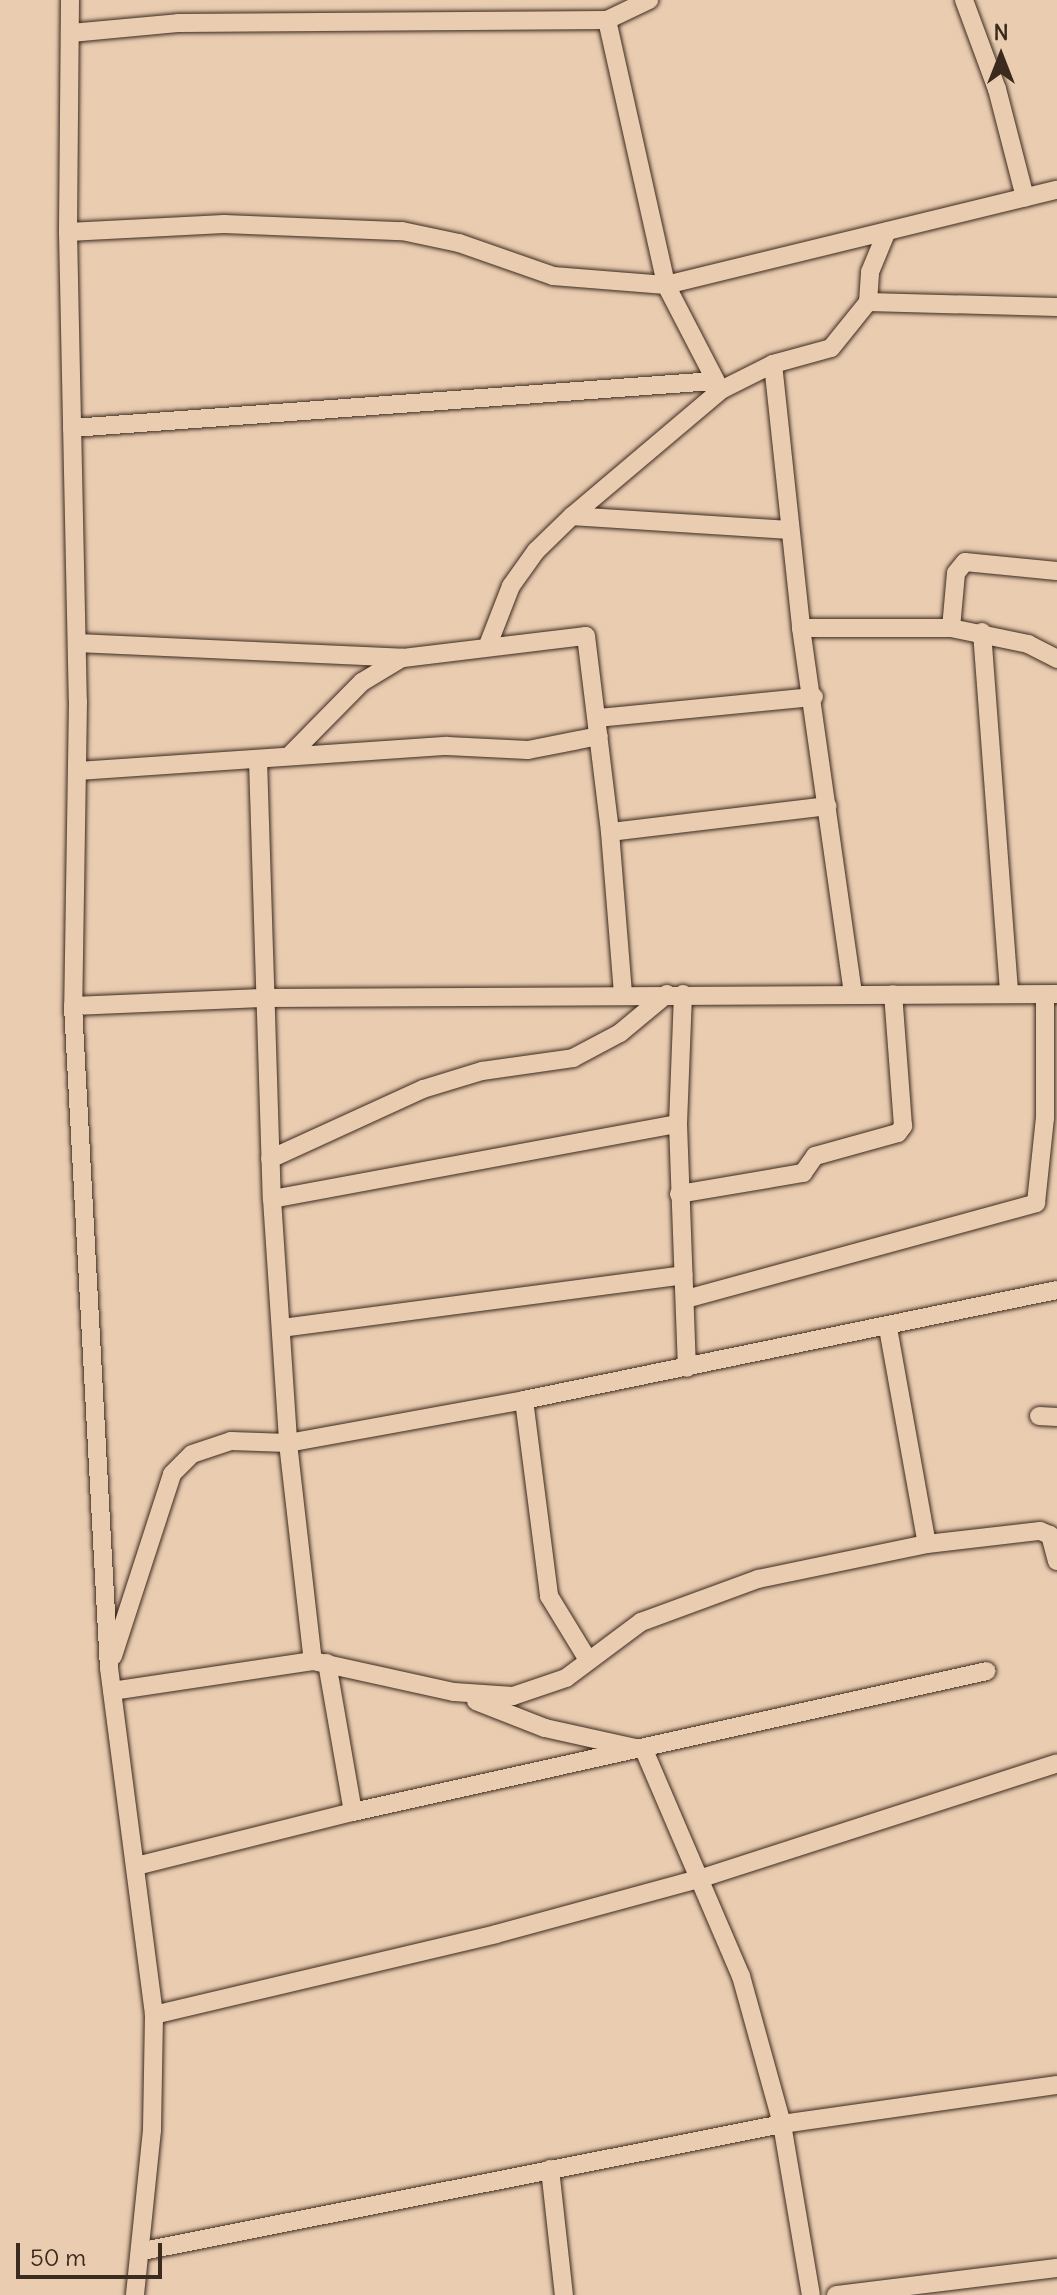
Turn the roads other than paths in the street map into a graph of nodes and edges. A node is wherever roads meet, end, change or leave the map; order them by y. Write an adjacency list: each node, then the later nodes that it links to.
1 (70, 0): 5 (street)
2 (649, 0): 4 (street)
3 (964, 0): 7 (street)
4 (607, 20): 5 (street); 10 (street)
5 (71, 33): 9 (street)
6 (1057, 190): 7 (street)
7 (1025, 197): 8 (street)
8 (887, 231): 10 (street); 11 (street)
9 (68, 232): 10 (street); 15 (street)
10 (666, 285): 14 (street)
11 (868, 302): 12 (street); 13 (street)
12 (1057, 307)
13 (773, 364): 14 (street); 17 (street)
14 (718, 386): 15 (street); 16 (street)
15 (72, 428): 22 (street)
16 (572, 516): 17 (street); 23 (street)
17 (789, 530): 19 (street)
18 (1057, 571): 20 (street)
19 (801, 628): 20 (street); 26 (street)
20 (951, 628): 21 (street)
21 (982, 632): 25 (street); 33 (street)
22 (77, 643): 24 (street); 30 (street)
23 (488, 645): 24 (street); 27 (street)
24 (403, 658): 28 (street)
25 (1057, 659)
26 (814, 697): 27 (street); 31 (street)
27 (599, 727): 28 (street); 32 (street)
28 (290, 755): 29 (street)
29 (258, 760): 30 (street); 39 (street)
30 (78, 771): 40 (street)
31 (827, 806): 32 (street); 36 (street)
32 (610, 832): 34 (street)
33 (1009, 993): 37 (street); 38 (street)
34 (623, 994): 35 (street); 39 (street)
35 (675, 994): 36 (street); 41 (street); 42 (street)
36 (853, 994): 37 (street)
37 (893, 994): 43 (street)
38 (1051, 994): 47 (street)
39 (262, 998): 40 (street); 42 (street)
40 (73, 1006): 57 (street)
41 (678, 1124): 43 (street); 44 (street)
42 (270, 1159): 44 (street)
43 (679, 1194): 45 (street)
44 (272, 1199): 48 (street)
45 (684, 1275): 47 (street); 48 (street)
46 (1057, 1290): 49 (street)
47 (686, 1299): 50 (street)
48 (282, 1328): 52 (street)
49 (888, 1328): 50 (street); 53 (street)
50 (687, 1368): 51 (street)
51 (524, 1400): 52 (street); 55 (street)
52 (288, 1443): 56 (street); 57 (street)
53 (927, 1544): 54 (street); 55 (street)
54 (1057, 1561)
55 (588, 1660): 60 (street)
56 (320, 1662): 59 (street); 60 (street); 63 (street)
57 (109, 1668): 59 (street)
58 (987, 1671): 61 (street)
59 (112, 1691): 64 (street)
60 (454, 1692): 61 (street)
61 (644, 1750): 63 (street); 65 (street)
62 (1057, 1763): 65 (street)
63 (353, 1812): 64 (street)
64 (136, 1866): 66 (street)
65 (702, 1878): 66 (street); 68 (street)
66 (154, 2015): 70 (street)
67 (1057, 2085): 68 (street)
68 (782, 2124): 69 (street); 74 (street)
69 (550, 2169): 70 (street); 73 (street)
70 (143, 2251): 72 (street)
71 (1057, 2268): 75 (street)
72 (135, 2295)
73 (564, 2295)
74 (811, 2295)
75 (836, 2295)

